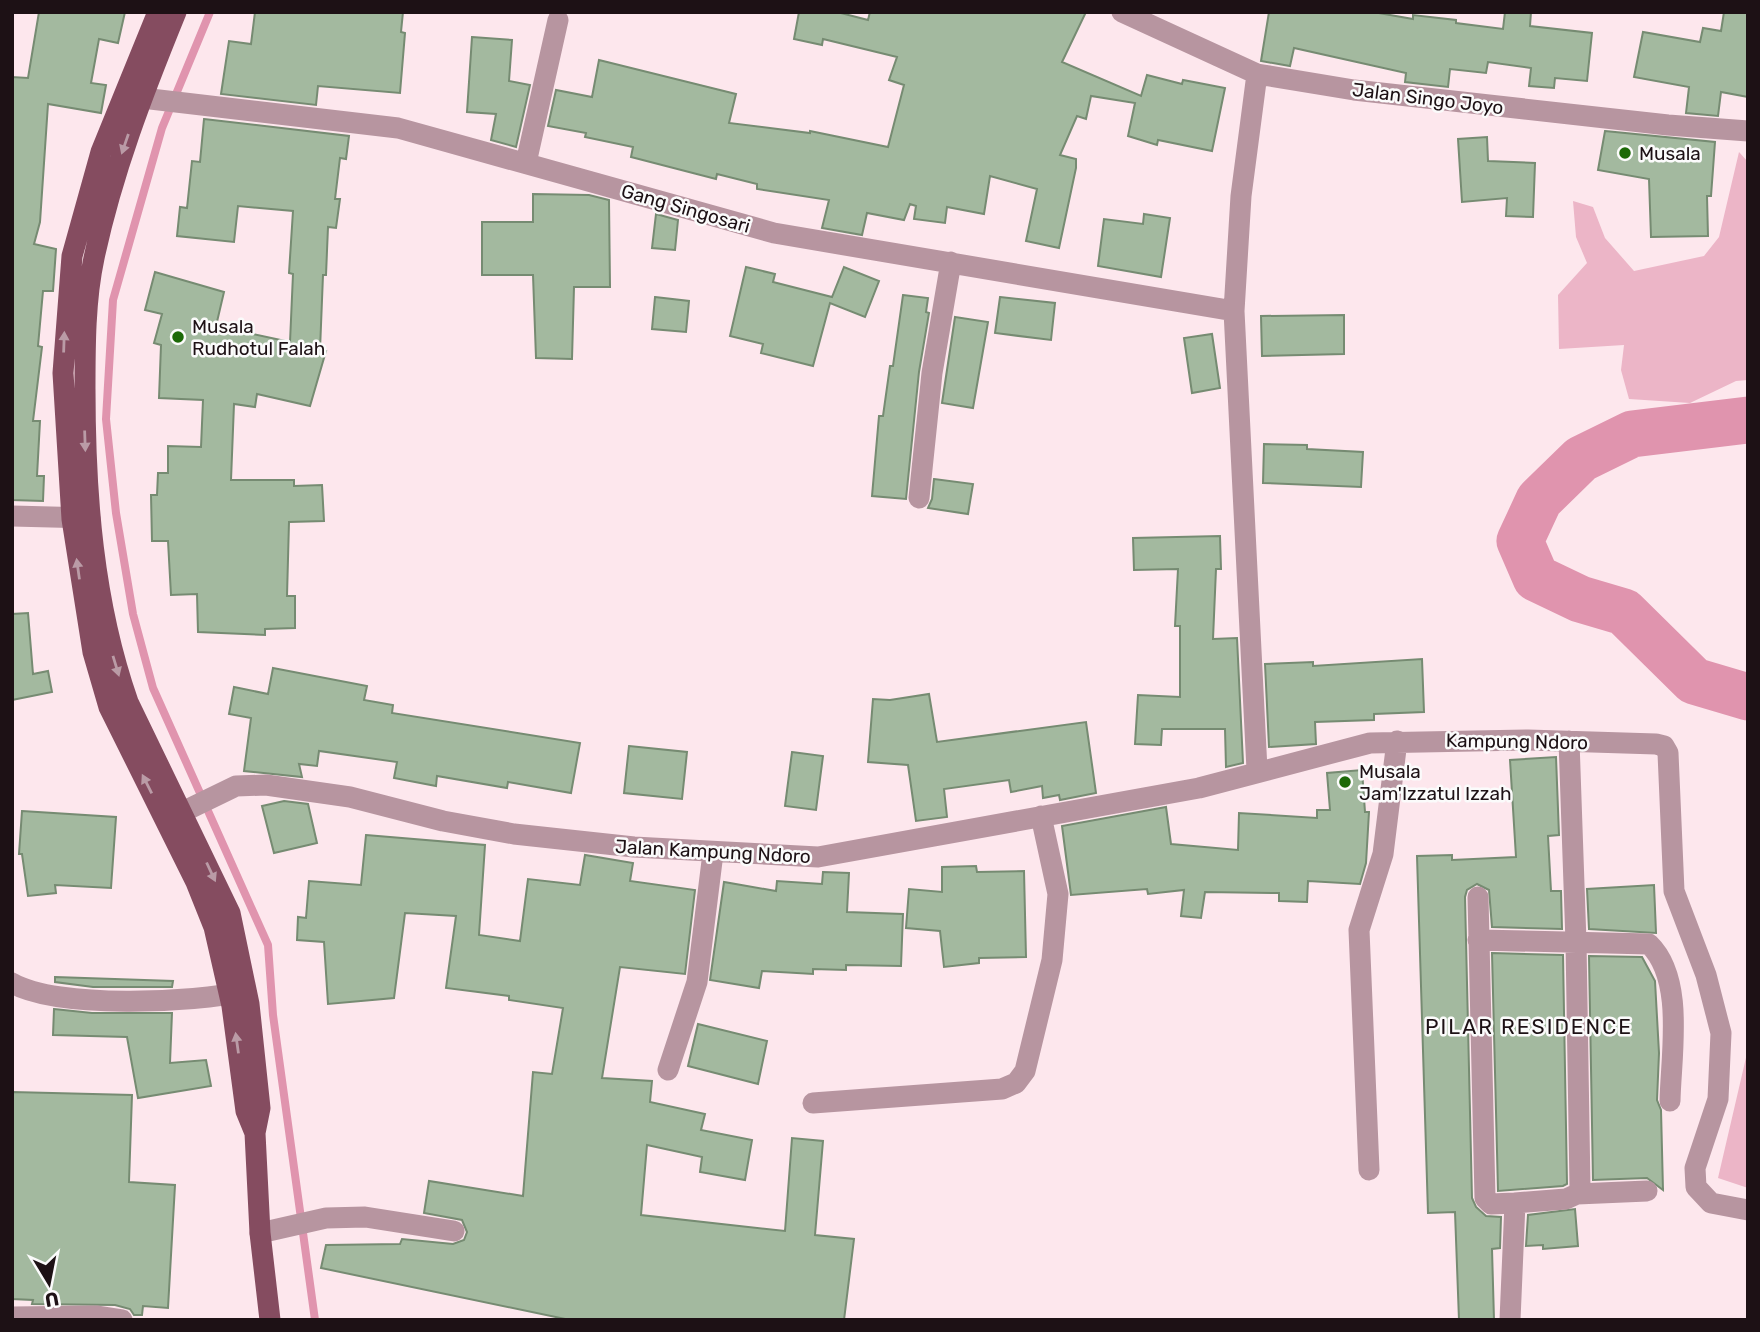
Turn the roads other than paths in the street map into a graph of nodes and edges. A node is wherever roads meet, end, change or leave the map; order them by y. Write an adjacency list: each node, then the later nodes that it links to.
1 (158, 12): 6 (main road)
2 (176, 12): 6 (main road)
3 (1122, 12): 5 (street, Jalan Singo Joyo)
4 (558, 20): 8 (street)
5 (1257, 74): 7 (street, Jalan Singo Joyo); 10 (street)
6 (139, 98): 8 (street, Gang Singosari); 13 (main road)
7 (1748, 131)
8 (526, 163): 9 (street, Gang Singosari)
9 (951, 262): 10 (street, Gang Singosari); 11 (street)
10 (1234, 311): 17 (street)
11 (919, 498)
12 (12, 516): 13 (street)
13 (81, 519): 18 (main road)
14 (1397, 741): 15 (street, Kampung Ndoro); 16 (street, Kampung Ndoro); 29 (street)
15 (1569, 741): 23 (street); 33 (street, Kampung Ndoro)
16 (1370, 744): 17 (street, Jalan Kampung Ndoro)
17 (1257, 770): 19 (street, Jalan Kampung Ndoro)
18 (178, 814): 20 (street, Jalan Kampung Ndoro); 25 (main road)
19 (1041, 816): 20 (street, Jalan Kampung Ndoro); 28 (street)
20 (713, 853): 26 (street)
21 (1478, 897): 22 (street)
22 (1478, 940): 23 (street); 32 (street)
23 (1576, 942): 27 (street); 31 (street)
24 (12, 983): 25 (street)
25 (238, 993): 34 (main road)
26 (667, 1070)
27 (1670, 1101)
28 (813, 1103)
29 (1368, 1170)
30 (1647, 1191): 31 (street)
31 (1577, 1194): 32 (street)
32 (1515, 1203): 39 (street)
33 (1748, 1210)
34 (270, 1231): 35 (street); 38 (main road)
35 (454, 1231)
36 (12, 1317): 37 (street)
37 (122, 1320)
38 (270, 1320)
39 (1510, 1320)

